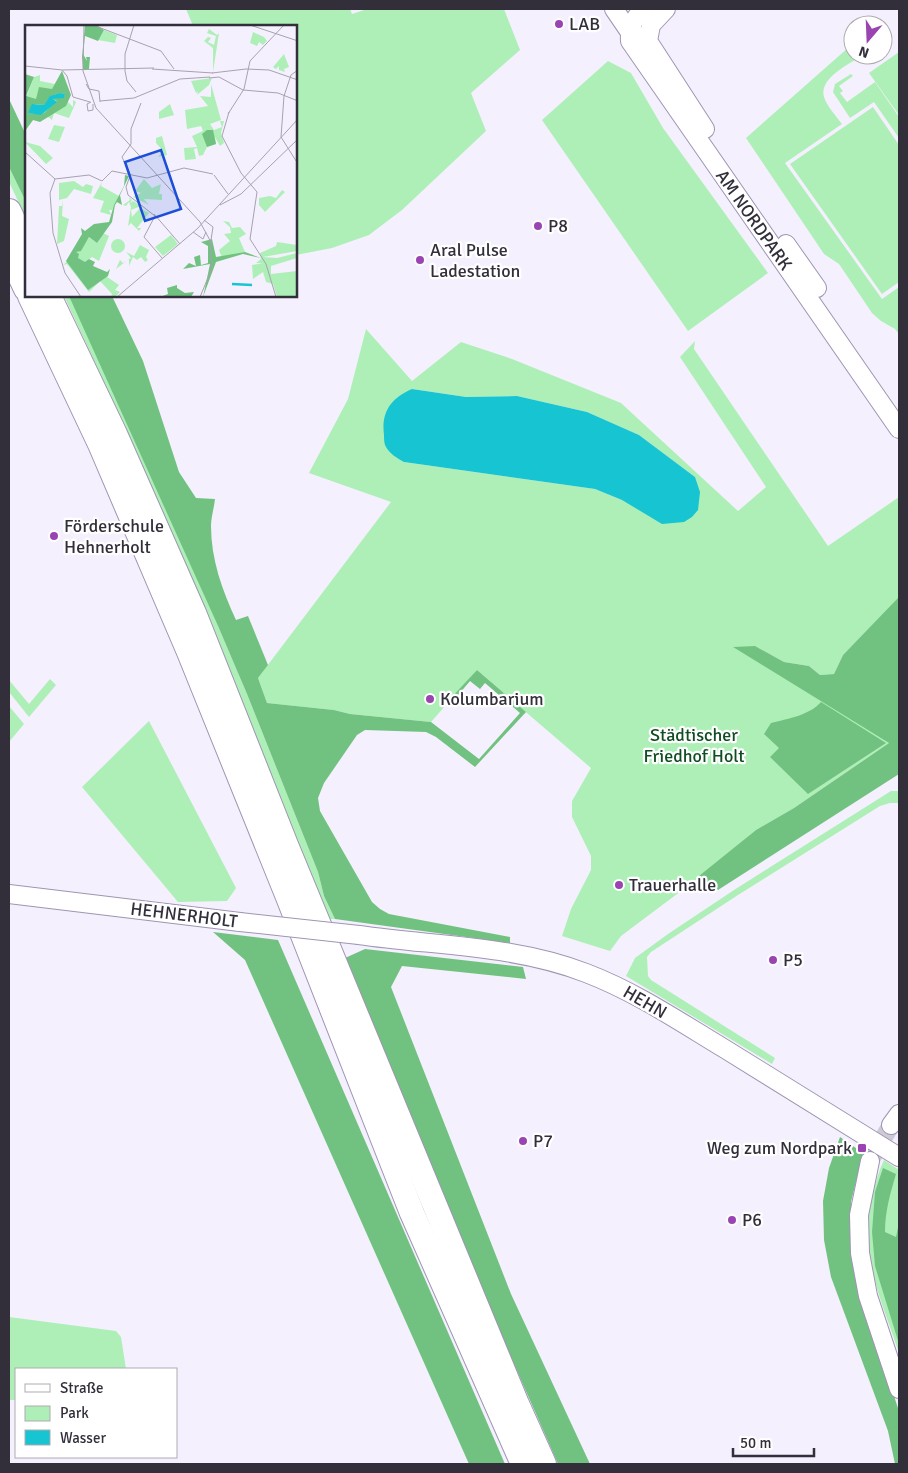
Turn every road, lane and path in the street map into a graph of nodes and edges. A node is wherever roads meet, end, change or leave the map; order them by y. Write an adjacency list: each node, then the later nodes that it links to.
1 (614, 9): 4 (street)
2 (644, 9): 4 (street)
3 (666, 9): 4 (street)
4 (639, 36): 11 (street, AM NORDPARK); 12 (street, AM NORDPARK)
5 (9, 211): 6 (highway)
6 (25, 246)
7 (9, 253): 8 (highway)
8 (25, 287)
9 (31, 298): 18 (highway)
10 (50, 298): 19 (highway)
11 (899, 408)
12 (899, 428)
13 (9, 894): 14 (street, HEHNERHOLT, bridge)
14 (358, 935): 15 (street, HEHN)
15 (899, 1157)
16 (870, 1161): 17 (street)
17 (899, 1389)
18 (523, 1464)
19 (544, 1464)

